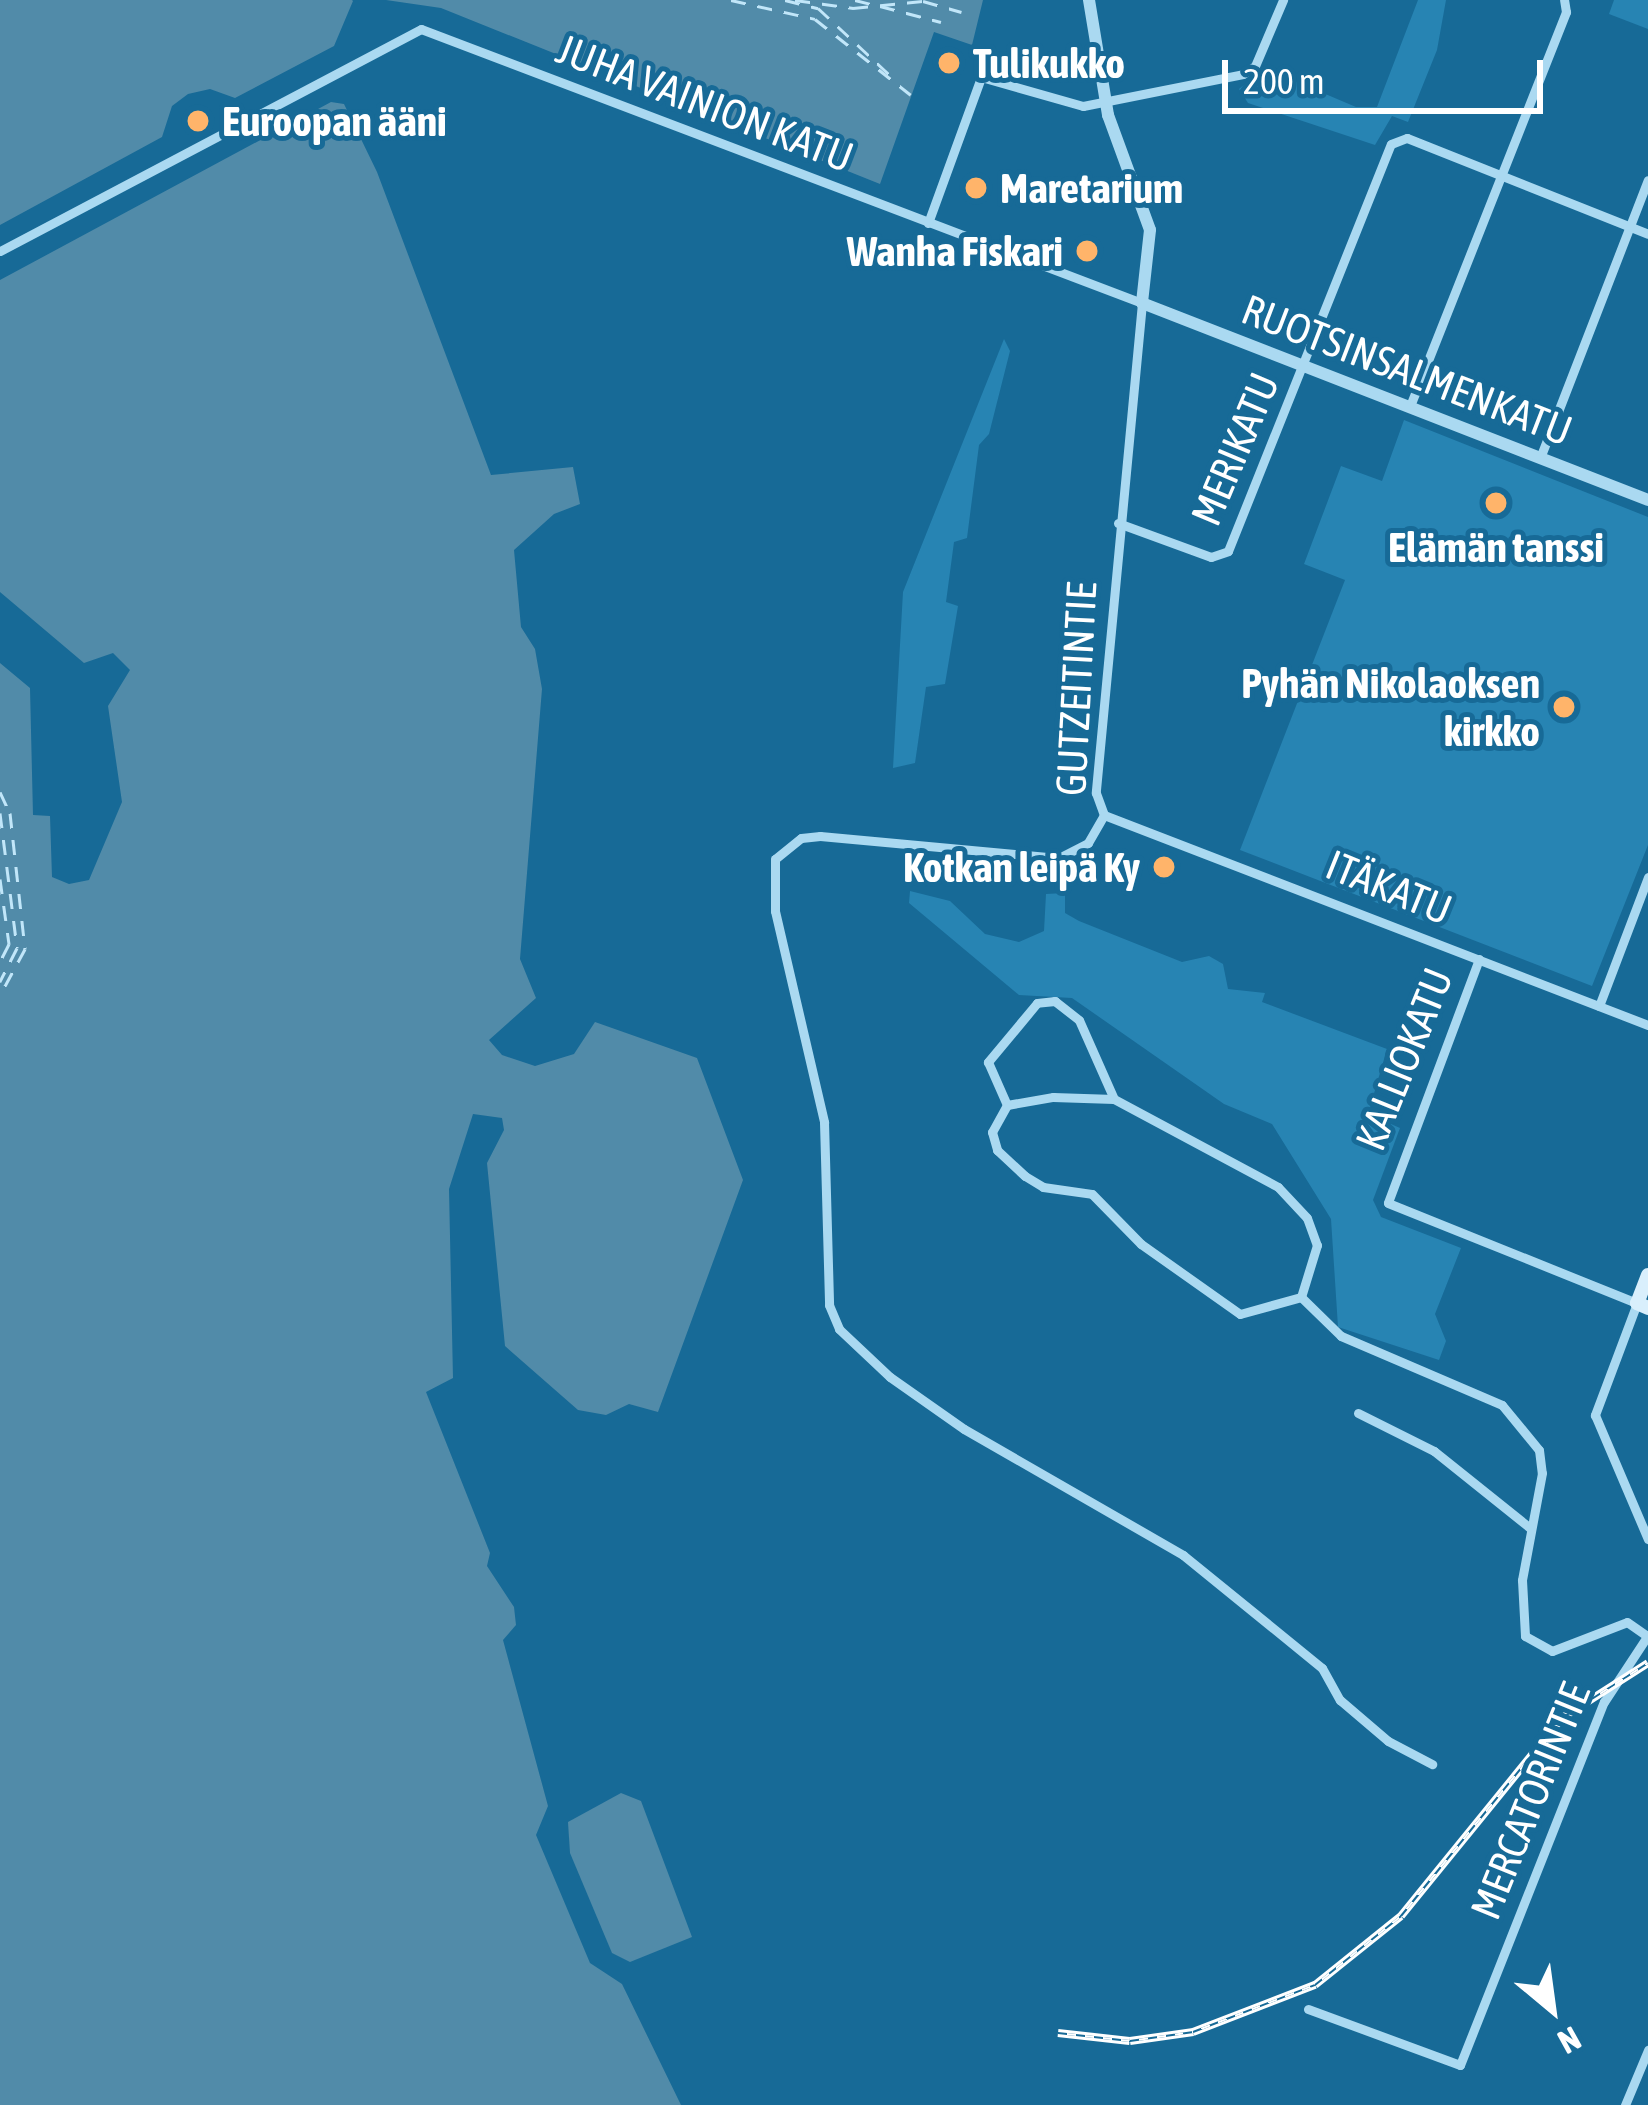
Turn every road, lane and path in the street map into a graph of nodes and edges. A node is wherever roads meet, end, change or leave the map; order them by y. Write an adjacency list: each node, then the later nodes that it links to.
1 (1089, 0): 4 (street)
2 (1283, 0): 4 (street)
3 (1564, 0): 5 (street)
4 (1106, 103): 7 (street); 11 (street)
5 (1501, 177): 8 (street); 12 (street, MERIKATU); 13 (street)
6 (1648, 180): 8 (street)
7 (928, 223): 10 (street, JUHA VAINION KATU); 11 (street, JUHA VAINION KATU)
8 (1630, 227): 9 (street); 14 (street)
9 (1648, 234)
10 (0, 251)
11 (1142, 303): 12 (street, RUOTSINSALMENKATU); 16 (street, GUTZEITINTIE)
12 (1306, 365): 13 (street, RUOTSINSALMENKATU); 16 (street, MERIKATU)
13 (1410, 406): 14 (street, RUOTSINSALMENKATU)
14 (1540, 458): 15 (street, RUOTSINSALMENKATU)
15 (1648, 500)
16 (1118, 523): 17 (street, GUTZEITINTIE)
17 (1104, 815): 19 (street, ITÄKATU); 31 (street, GUTZEITINTIE)
18 (1648, 877): 20 (street)
19 (1479, 959): 20 (street, ITÄKATU); 26 (street, KALLIOKATU)
20 (1599, 1006): 21 (street, ITÄKATU)
21 (1648, 1025)
22 (1114, 1099): 23 (street); 23 (street); 25 (street)
23 (1007, 1105): 25 (street)
24 (1648, 1275): 26 (main road)
25 (1301, 1297): 28 (street)
26 (1642, 1306): 29 (street)
27 (1358, 1413): 28 (street)
28 (1530, 1528): 30 (street)
29 (1648, 1539)
30 (1647, 1635): 32 (street, MERCATORINTIE)
31 (1432, 1764)
32 (1308, 2009)
33 (1648, 2050): 34 (street)
34 (1625, 2105)

